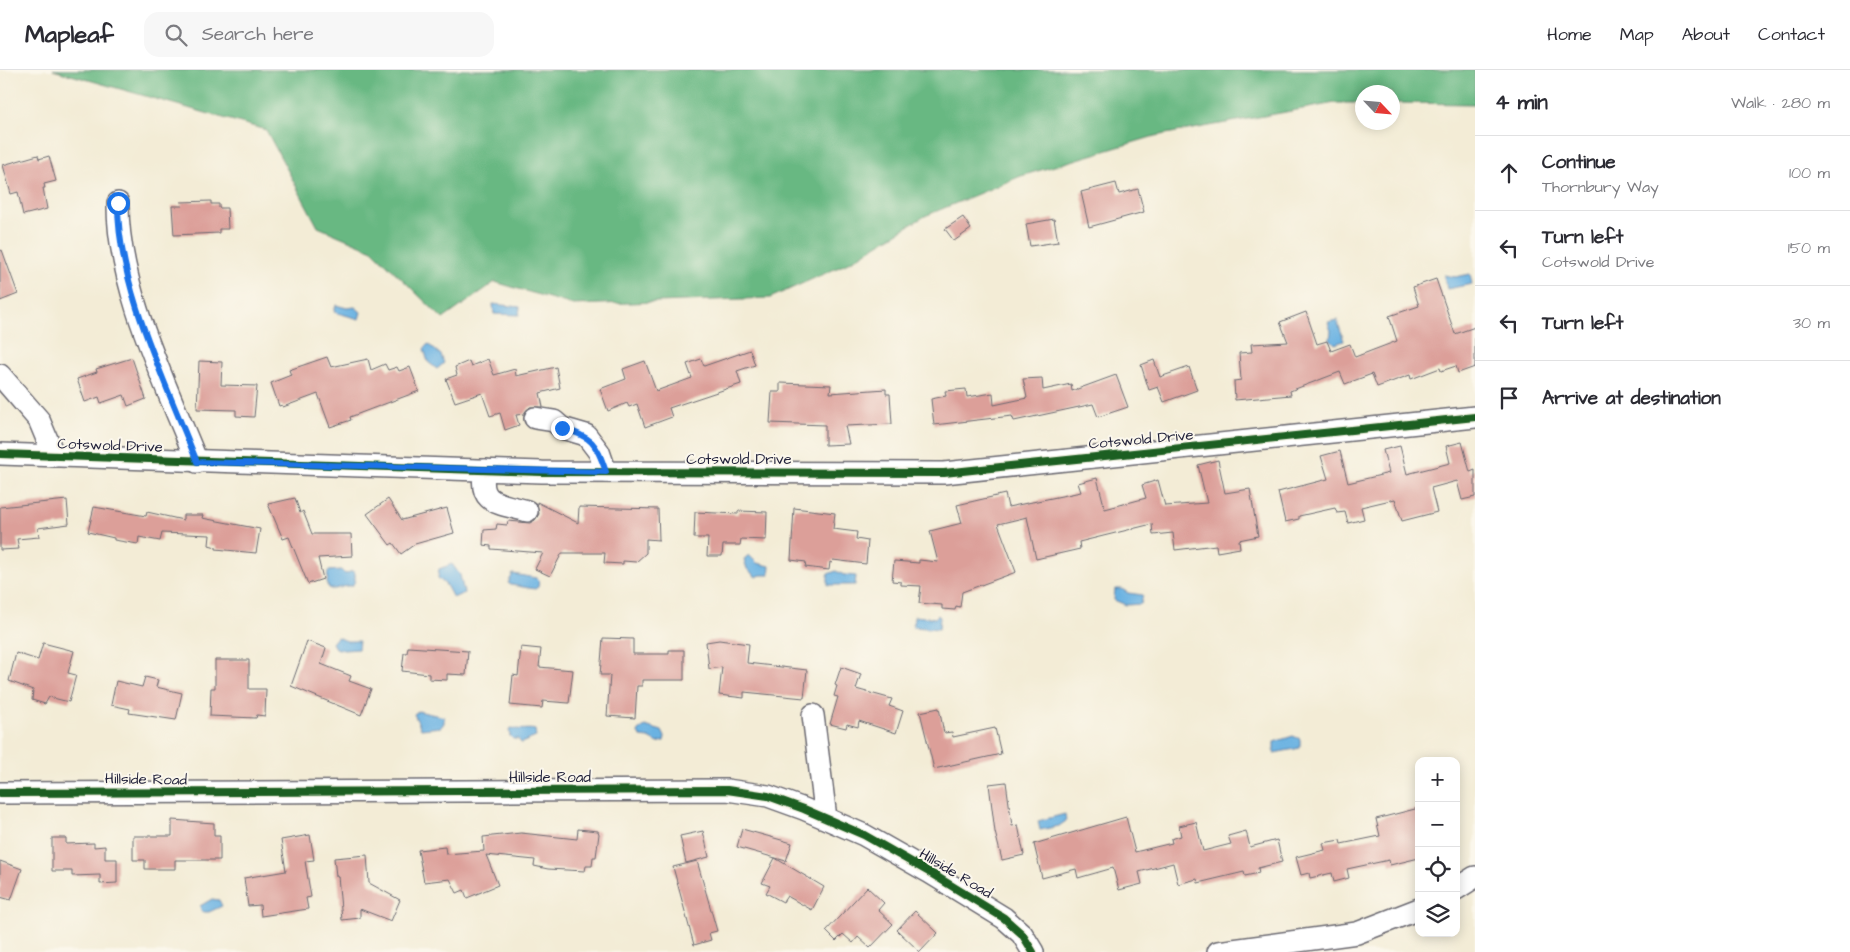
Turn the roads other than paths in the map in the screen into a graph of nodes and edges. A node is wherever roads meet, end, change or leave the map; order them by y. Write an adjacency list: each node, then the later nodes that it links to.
1 (118, 203): 7 (street)
2 (0, 375): 6 (street)
3 (1475, 417): 9 (street, Cotswold Drive)
4 (535, 418): 9 (street)
5 (0, 454): 6 (street, Cotswold Drive)
6 (54, 456): 7 (street, Cotswold Drive)
7 (197, 462): 8 (street, Cotswold Drive)
8 (485, 470): 9 (street, Cotswold Drive); 10 (street)
9 (606, 472)
10 (527, 511)
11 (813, 715): 13 (street)
12 (10, 793): 13 (street, Hillside Road)
13 (826, 818): 17 (street, Hillside Road)
14 (1475, 877): 15 (street)
15 (1460, 886)
16 (1415, 911): 18 (street)
17 (1033, 952)
18 (1218, 952)

